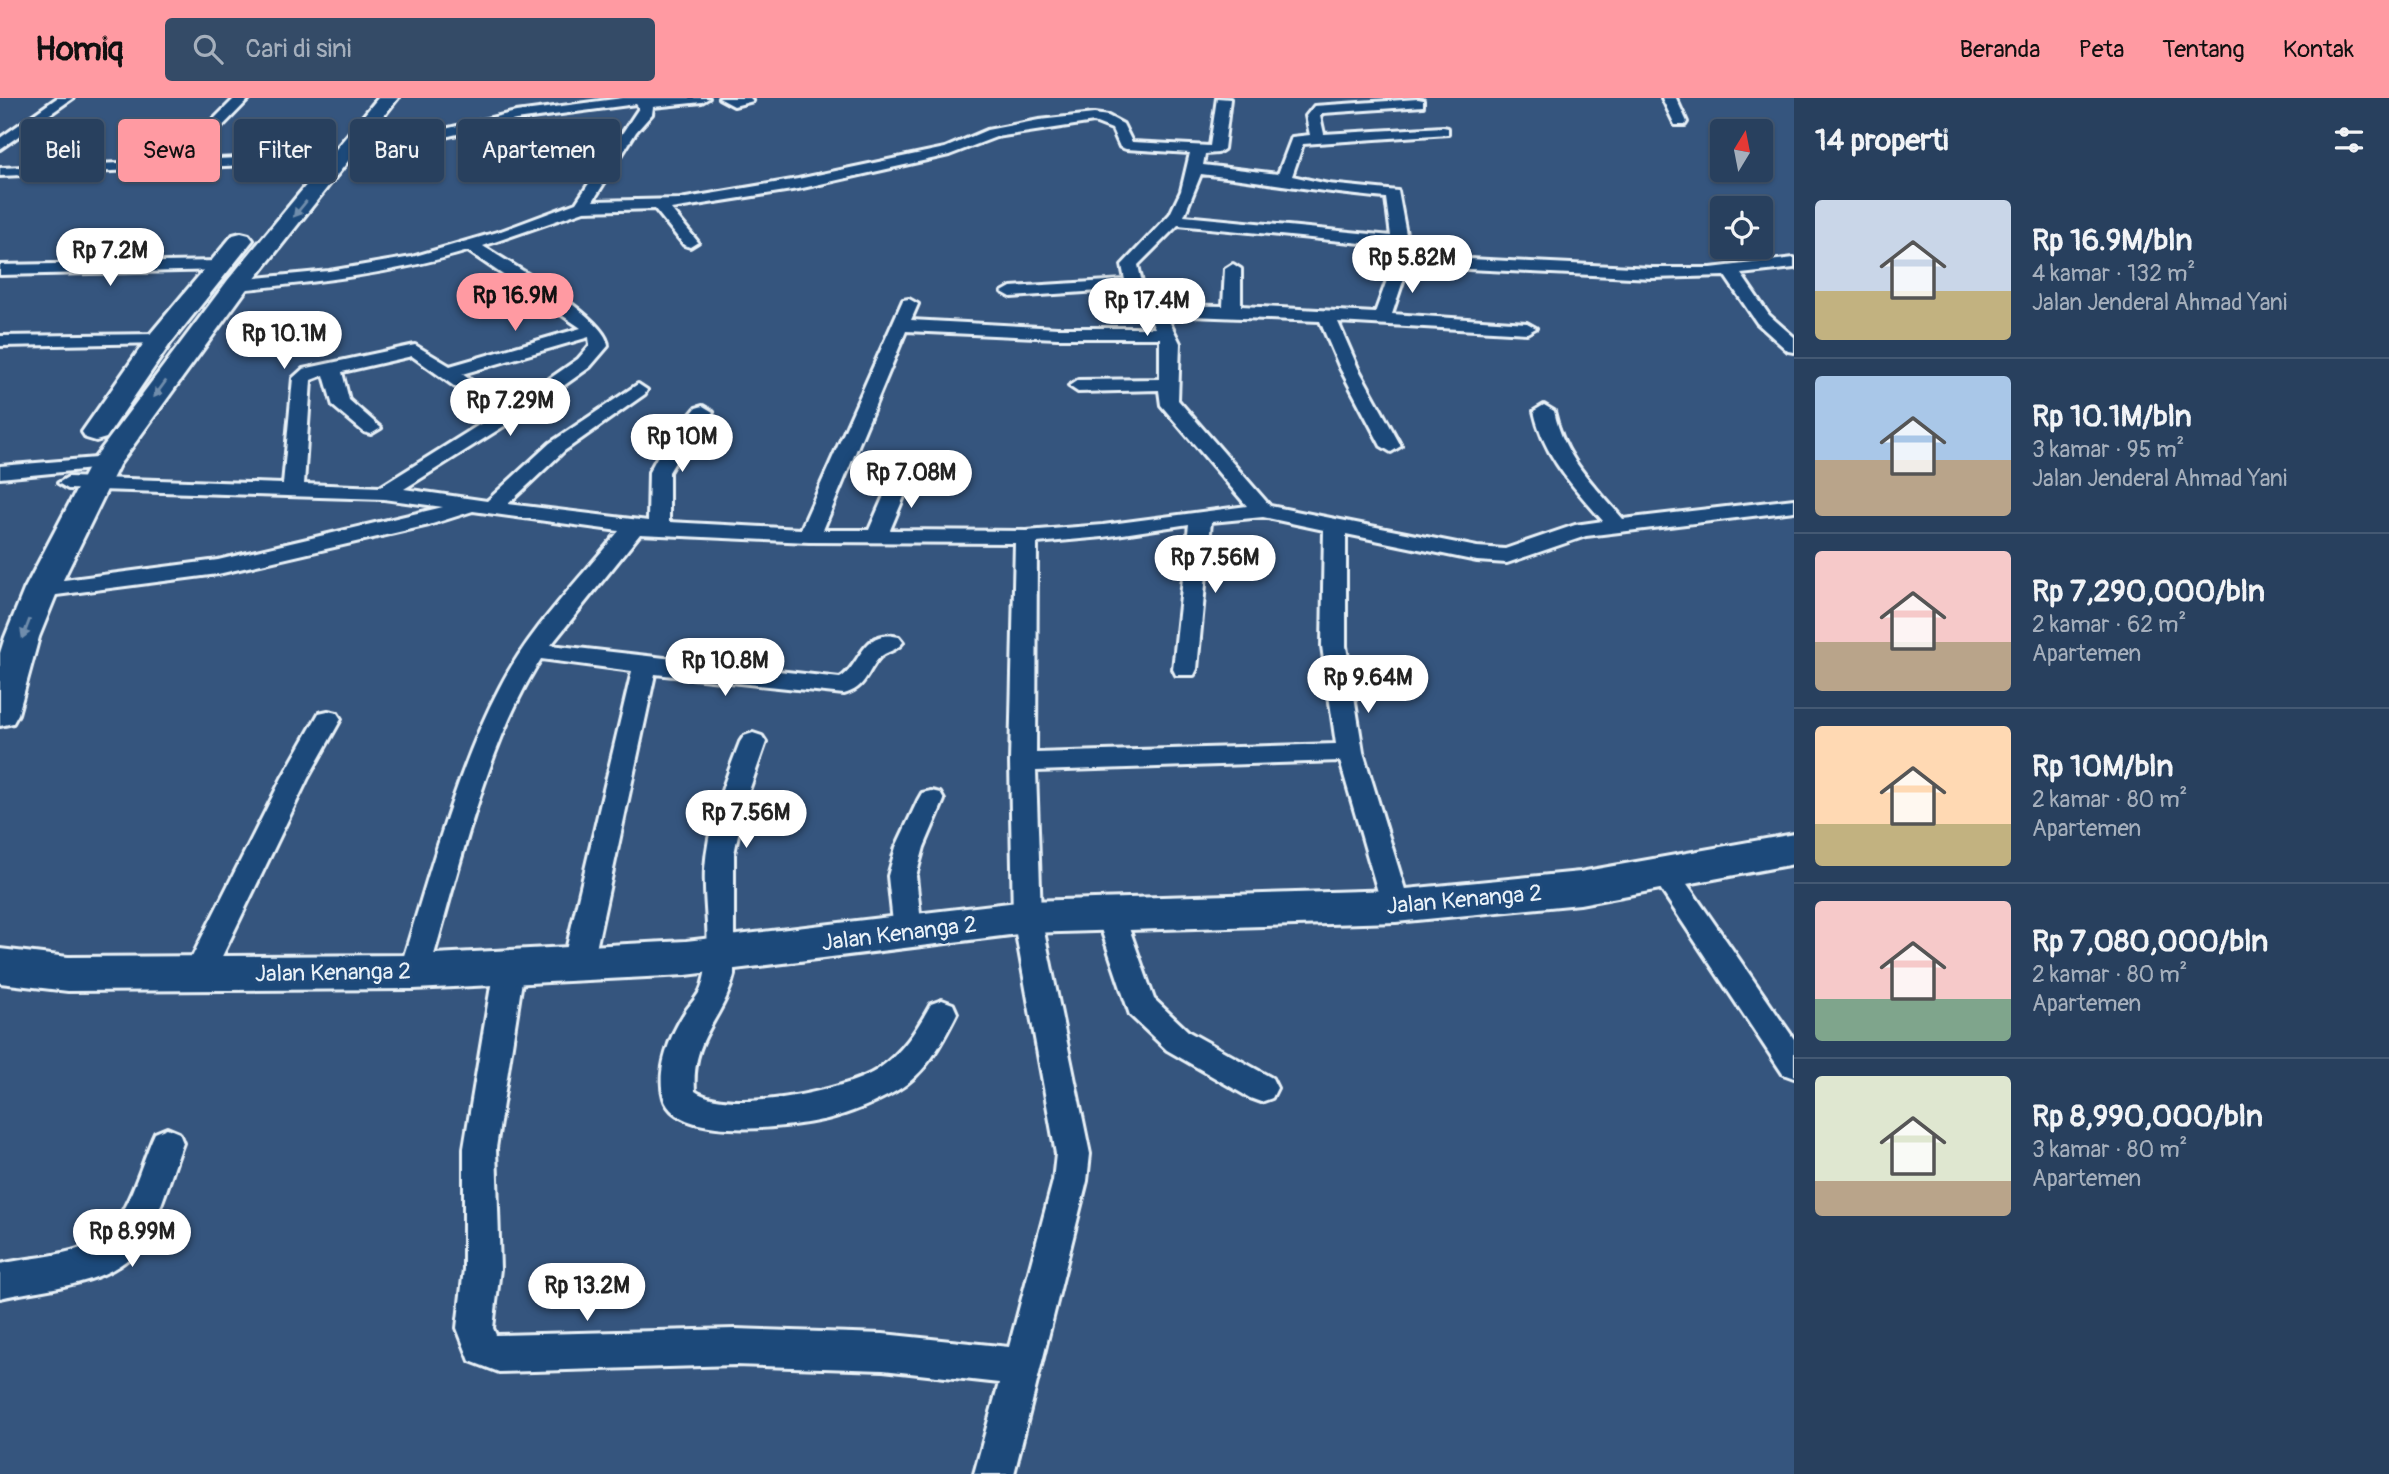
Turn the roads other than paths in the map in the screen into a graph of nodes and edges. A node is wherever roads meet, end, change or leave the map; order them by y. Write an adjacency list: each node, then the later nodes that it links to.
1 (66, 98): 18 (street)
2 (243, 98): 13 (street)
3 (365, 98): 15 (main road)
4 (388, 98): 19 (main road)
5 (702, 98): 9 (street)
6 (726, 98): 10 (street)
7 (1669, 98): 14 (street)
8 (1223, 99): 20 (street)
9 (640, 101): 19 (street); 28 (street)
10 (746, 101)
11 (1320, 103): 12 (street); 17 (street)
12 (1418, 103)
13 (220, 121)
14 (1680, 122)
15 (336, 131)
16 (1443, 131): 17 (street)
17 (1317, 137): 25 (street)
18 (0, 145)
19 (349, 149): 39 (main road, one-way to 39)
20 (1198, 150): 22 (street); 29 (street)
21 (234, 162): 23 (street)
22 (1195, 169): 25 (street); 30 (street)
23 (0, 172)
24 (1400, 174): 27 (street)
25 (1284, 179): 27 (street)
26 (295, 182): 39 (main road)
27 (1393, 194): 32 (street)
28 (582, 206): 29 (street); 33 (street)
29 (661, 206): 31 (street)
30 (1173, 220): 32 (street); 40 (street)
31 (690, 242)
32 (1398, 242): 34 (street)
33 (470, 245): 39 (street); 49 (street)
34 (1402, 261): 38 (street); 46 (street)
35 (1794, 263): 38 (street)
36 (1233, 269): 44 (street)
37 (0, 270): 39 (street)
38 (1730, 271): 53 (street)
39 (228, 275): 52 (main road); 54 (main road)
40 (1134, 284): 41 (street); 43 (street)
41 (1011, 292)
42 (909, 304): 47 (street)
43 (1155, 310): 44 (street); 50 (street)
44 (1232, 310): 45 (street)
45 (1326, 314): 46 (street); 64 (street)
46 (1382, 318): 48 (street)
47 (900, 325): 50 (street); 77 (street)
48 (1527, 328)
49 (594, 330): 56 (street); 60 (street)
50 (1166, 333): 57 (street)
51 (0, 341): 52 (street)
52 (157, 344): 54 (main road); 67 (main road)
53 (1794, 347)
54 (190, 348): 67 (main road, one-way to 67)
55 (332, 370): 56 (street); 63 (street); 68 (street)
56 (446, 373): 60 (street)
57 (1168, 384): 58 (street); 72 (street)
58 (1079, 386)
59 (638, 390): 71 (street)
60 (521, 407): 69 (street)
61 (1544, 411): 75 (street)
62 (703, 412): 76 (street)
63 (371, 428)
64 (1391, 446)
65 (906, 468): 78 (street)
66 (0, 472): 67 (street)
67 (86, 474): 68 (street); 80 (main road); 81 (main road)
68 (293, 492): 69 (street)
69 (384, 493): 71 (street)
70 (1794, 505): 75 (street)
71 (481, 506): 76 (street); 80 (street)
72 (1263, 511): 73 (street); 74 (street)
73 (1201, 516): 79 (street); 85 (street)
74 (1335, 524): 75 (street); 89 (street)
75 (1618, 526)
76 (646, 528): 77 (street); 83 (street)
77 (809, 536): 78 (street)
78 (877, 536): 79 (street)
79 (1026, 537): 90 (street)
80 (41, 590): 86 (main road, one-way to 86)
81 (0, 629)
82 (891, 642): 84 (street)
83 (534, 651): 84 (street); 102 (street)
84 (645, 666): 99 (street)
85 (1185, 669)
86 (0, 714)
87 (328, 719): 103 (street)
88 (753, 742): 98 (street)
89 (1350, 752): 90 (street); 94 (street)
90 (1023, 762): 96 (street)
91 (931, 800): 97 (street)
92 (1794, 849): 93 (main road, Jalan Kenanga 2)
93 (1664, 872): 94 (main road, Jalan Kenanga 2); 105 (street)
94 (1396, 906): 95 (main road, Jalan Kenanga 2)
95 (1110, 914): 96 (main road, Jalan Kenanga 2); 106 (street)
96 (1027, 917): 97 (main road, Jalan Kenanga 2); 109 (street)
97 (908, 932): 98 (main road, Jalan Kenanga 2)
98 (720, 954): 99 (main road, Jalan Kenanga 2); 104 (street)
99 (578, 963): 101 (main road, Jalan Kenanga 2)
100 (0, 966): 103 (main road, Jalan Kenanga 2)
101 (509, 968): 102 (main road, Jalan Kenanga 2); 109 (street)
102 (414, 972): 103 (main road, Jalan Kenanga 2)
103 (199, 973)
104 (942, 1013)
105 (1794, 1065)
106 (1261, 1088)
107 (167, 1143): 108 (street)
108 (0, 1281)
109 (1022, 1367): 110 (street)
110 (994, 1474)

